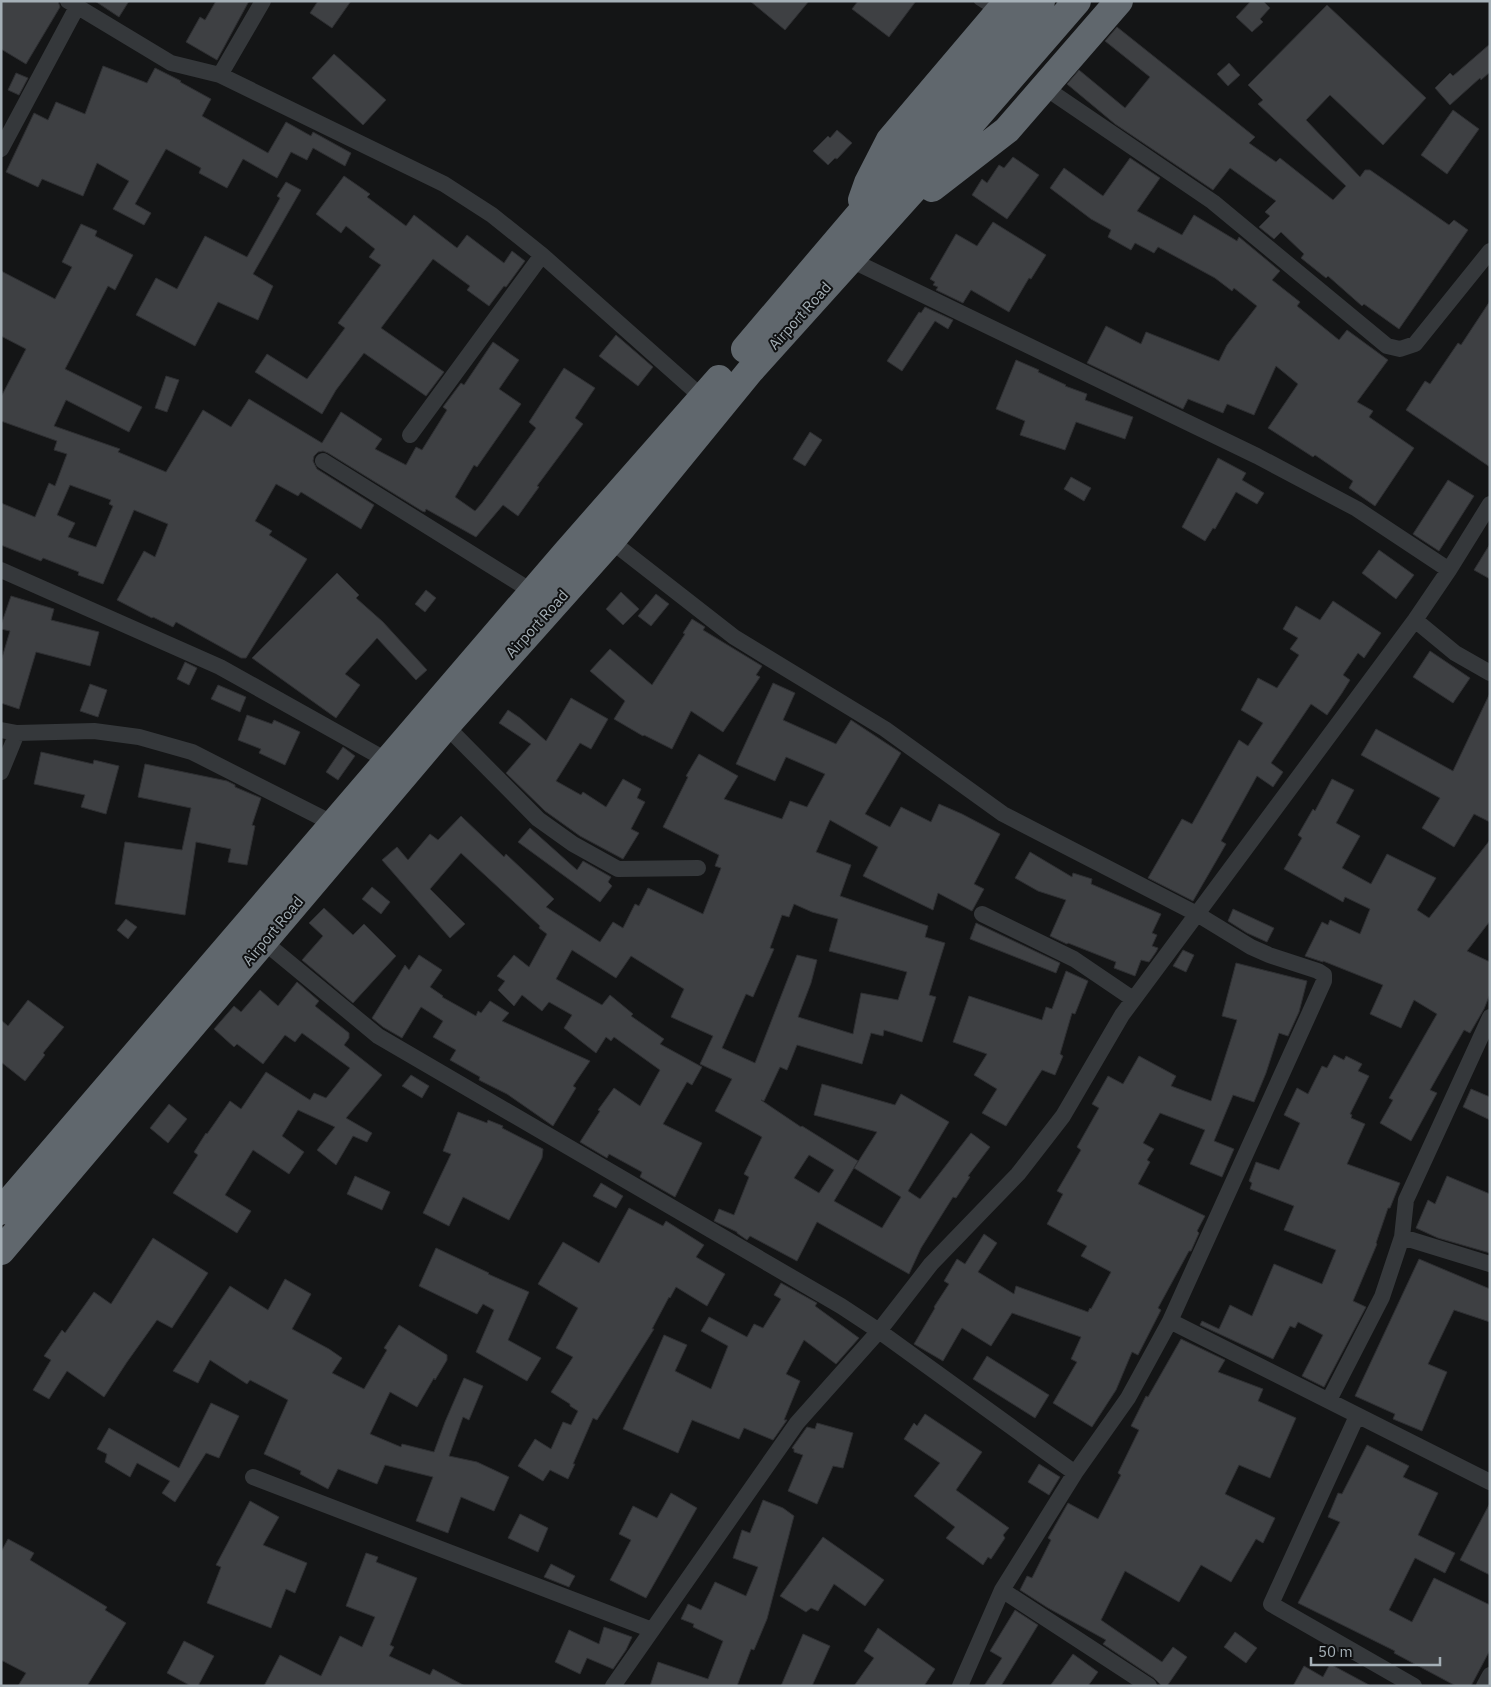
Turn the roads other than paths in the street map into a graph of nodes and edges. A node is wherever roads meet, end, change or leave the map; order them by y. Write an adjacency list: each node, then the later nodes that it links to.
1 (263, 1): 7 (street)
2 (1041, 1): 10 (highway, Airport Road)
3 (1076, 1): 10 (highway, Airport Road)
4 (1119, 1): 8 (highway)
5 (72, 4): 7 (street); 9 (street)
6 (995, 5): 10 (highway)
7 (220, 75): 12 (street)
8 (1044, 87): 10 (highway); 11 (street)
9 (1, 149)
10 (864, 228): 13 (highway, Airport Road); 14 (highway, Airport Road)
11 (1490, 251)
12 (542, 254): 14 (street); 15 (street)
13 (851, 260): 18 (highway, Airport Road); 20 (street)
14 (703, 398): 21 (highway, Airport Road)
15 (410, 435)
16 (323, 461): 21 (street)
17 (1490, 504): 20 (street)
18 (611, 541): 24 (highway, Airport Road); 31 (street)
19 (1, 570): 26 (street)
20 (1449, 570): 22 (street)
21 (533, 592): 26 (highway, Airport Road)
22 (1415, 620): 23 (street); 31 (street)
23 (1490, 673)
24 (446, 726): 29 (street); 32 (highway, Airport Road)
25 (9, 732): 27 (street); 28 (street)
26 (388, 761): 28 (highway, Airport Road)
27 (1, 772)
28 (334, 824): 32 (highway, Airport Road)
29 (698, 868)
30 (982, 914): 33 (street)
31 (1197, 914): 33 (street); 39 (street)
32 (255, 934): 35 (highway, Airport Road); 37 (highway, Airport Road); 40 (street)
33 (1134, 999): 40 (street)
34 (1490, 1017): 36 (street)
35 (1, 1211)
36 (1402, 1237): 38 (street); 41 (street)
37 (1, 1250)
38 (1490, 1264)
39 (1170, 1321): 41 (street); 43 (street)
40 (879, 1332): 43 (street); 47 (street)
41 (1329, 1400): 42 (street)
42 (1357, 1416): 45 (street); 53 (street)
43 (1075, 1474): 46 (street)
44 (253, 1477): 47 (street)
45 (1490, 1482)
46 (1002, 1590): 49 (street); 51 (street)
47 (652, 1630): 50 (street)
48 (1490, 1675): 54 (street)
49 (1126, 1680): 52 (street)
50 (613, 1686)
51 (960, 1686)
52 (1150, 1686)
53 (1414, 1686)
54 (1484, 1686)

